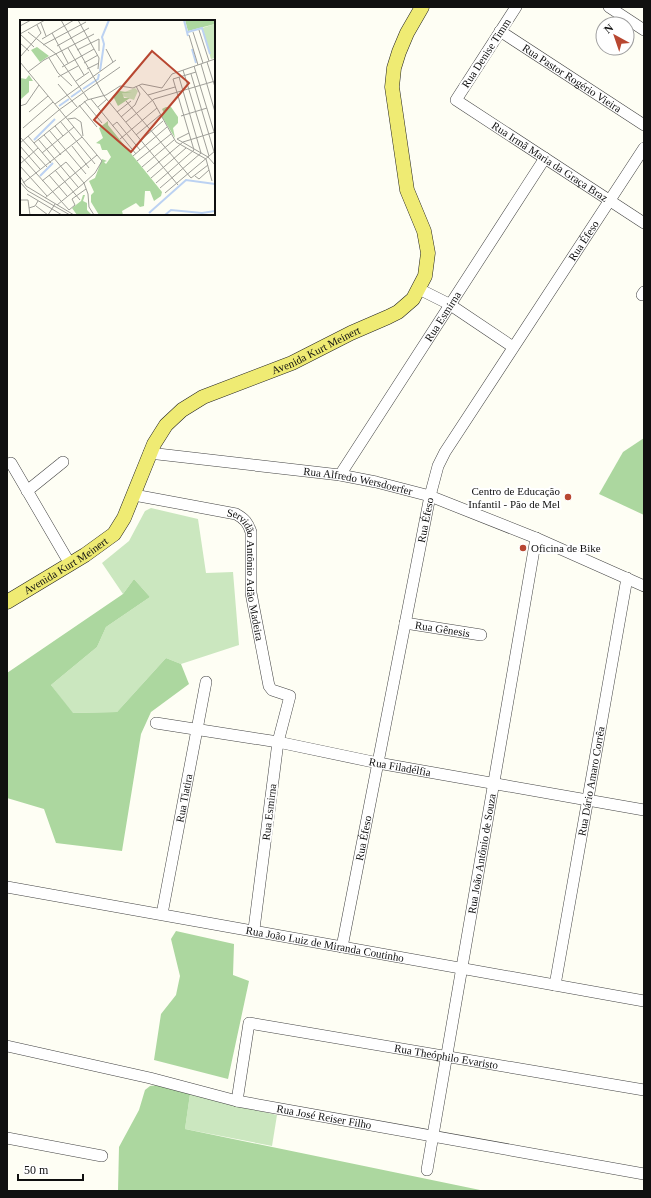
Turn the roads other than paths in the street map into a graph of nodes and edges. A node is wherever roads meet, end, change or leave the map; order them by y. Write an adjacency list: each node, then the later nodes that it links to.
1 (422, 7): 12 (main road, Avenida Kurt Meinert)
2 (516, 7): 5 (street, Rua Denise Timm)
3 (609, 7): 4 (street)
4 (644, 30)
5 (500, 31): 6 (street, Rua Denise Timm); 7 (street, Rua Pastor Rogério Vieira)
6 (456, 100): 9 (street, Rua Irmã Maria da Graça Braz)
7 (644, 125)
8 (644, 148): 10 (street, Rua Éfeso)
9 (545, 158): 10 (street, Rua Irmã Maria da Graça Braz); 13 (street, Rua Esmirna)
10 (610, 200): 11 (street, Rua Irmã Maria da Graça Braz); 14 (street, Rua Éfeso)
11 (644, 223)
12 (419, 289): 13 (street); 15 (main road, Avenida Kurt Meinert)
13 (449, 304): 14 (street); 18 (street, Rua Esmirna)
14 (513, 347): 21 (street, Rua Éfeso)
15 (149, 453): 18 (street, Rua Alfredo Wersdoerfer); 20 (main road, Avenida Kurt Meinert)
16 (63, 462): 19 (street)
17 (11, 463): 19 (street)
18 (340, 475): 21 (street, Rua Alfredo Wersdoerfer)
19 (27, 491): 23 (street)
20 (134, 495): 23 (main road, Avenida Kurt Meinert); 30 (street, Servidão Antônio Adão Madeira)
21 (430, 496): 22 (street, Rua Alfredo Wersdoerfer); 27 (street, Rua Éfeso)
22 (536, 538): 24 (street, Rua Alfredo Wersdoerfer); 35 (street, Rua João Antônio de Souza)
23 (70, 564): 26 (main road, Avenida Kurt Meinert)
24 (627, 578): 25 (street, Rua Alfredo Wersdoerfer); 36 (street, Rua Dário Amaro Corrêa)
25 (644, 586)
26 (7, 602)
27 (405, 623): 28 (street, Rua Gênesis); 34 (street, Rua Éfeso)
28 (481, 636)
29 (206, 682): 32 (street, Rua Tiatira)
30 (290, 696): 33 (street, Rua Esmirna)
31 (156, 723): 32 (street, Rua Filadélfia)
32 (197, 731): 33 (street, Rua Filadélfia); 39 (street, Rua Tiatira)
33 (278, 742): 34 (street, Rua Filadélfia); 40 (street, Rua Esmirna)
34 (378, 763): 35 (street, Rua Filadélfia); 41 (street, Rua Éfeso)
35 (494, 784): 36 (street, Rua Filadélfia); 42 (street, Rua João Antônio de Souza)
36 (588, 800): 37 (street, Rua Filadélfia); 43 (street, Rua Dário Amaro Corrêa)
37 (644, 810)
38 (7, 887): 39 (street, Rua João Luiz de Miranda Coutinho)
39 (162, 914): 40 (street, Rua João Luiz de Miranda Coutinho)
40 (254, 930): 41 (street, Rua João Luiz de Miranda Coutinho)
41 (342, 947): 42 (street, Rua João Luiz de Miranda Coutinho)
42 (462, 968): 43 (street, Rua João Luiz de Miranda Coutinho); 46 (street, Rua João Antônio de Souza)
43 (555, 985): 44 (street, Rua João Luiz de Miranda Coutinho)
44 (644, 1000)
45 (7, 1046): 48 (street, Rua José Reiser Filho)
46 (447, 1057): 47 (street, Rua Theóphilo Evaristo); 48 (street, Rua Theóphilo Evaristo); 49 (street, Rua João Antônio de Souza)
47 (644, 1090)
48 (237, 1101): 49 (street, Rua José Reiser Filho)
49 (433, 1136): 52 (street, Rua João Antônio de Souza); 53 (street, Rua José Reiser Filho)
50 (7, 1138): 51 (street)
51 (102, 1156)
52 (427, 1170)
53 (644, 1174)

